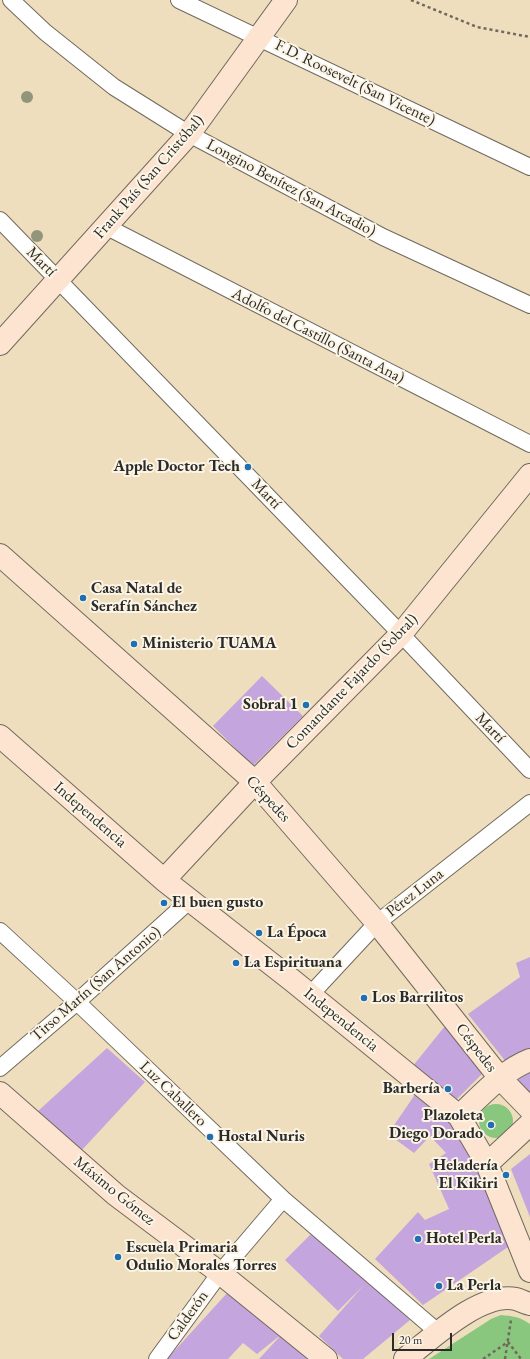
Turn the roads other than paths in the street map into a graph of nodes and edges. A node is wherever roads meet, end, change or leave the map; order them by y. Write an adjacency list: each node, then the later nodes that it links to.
1 (11, 0): 5 (street, Longino Benítez (San Arcadio))
2 (179, 0): 4 (street, F.D. Roosevelt (San Vicente))
3 (286, 0): 4 (main road, Frank País (San Cristóbal))
4 (260, 38): 5 (main road, Frank País (San Cristóbal)); 6 (street, F.D. Roosevelt (San Vicente))
5 (189, 134): 8 (main road, Frank País (San Cristóbal)); 10 (street, Longino Benítez (San Arcadio))
6 (530, 167)
7 (0, 220): 9 (street, Martí)
8 (107, 227): 9 (main road, Frank País (San Cristóbal)); 12 (street, Adolfo del Castillo (Santa Ana))
9 (58, 279): 11 (main road, Frank País (San Cristóbal)); 15 (street, Martí)
10 (530, 305)
11 (0, 344)
12 (530, 444)
13 (530, 475): 15 (main road, Comandante Fajardo (Sobral))
14 (0, 555): 18 (main road, Céspedes)
15 (401, 634): 17 (street, Martí); 18 (main road, Comandante Fajardo (Sobral))
16 (0, 736): 20 (main road, Independencia)
17 (530, 770)
18 (255, 782): 20 (main road, Comandante Fajardo (Sobral)); 22 (main road, Céspedes)
19 (530, 803): 22 (street, Pérez Luna)
20 (164, 880): 21 (main road, Independencia)
21 (190, 900): 24 (main road, Independencia); 25 (street, Tirso Marín (San Antonio))
22 (377, 922): 24 (street, Pérez Luna); 28 (main road, Céspedes)
23 (0, 931): 25 (street, Luz Caballero)
24 (310, 995): 31 (main road, Independencia)
25 (77, 1002): 27 (street, Tirso Marín (San Antonio)); 34 (street, Luz Caballero)
26 (530, 1060): 28 (main road)
27 (0, 1068)
28 (500, 1078): 30 (main road, Céspedes); 31 (main road)
29 (0, 1093): 36 (main road, Máximo Gómez)
30 (530, 1109)
31 (459, 1116): 33 (main road, Independencia)
32 (530, 1124): 33 (main road)
33 (487, 1164): 35 (main road, Independencia)
34 (283, 1199): 36 (street, Calderón); 38 (street, Luz Caballero)
35 (530, 1271)
36 (220, 1273): 39 (street, Calderón); 40 (main road, Máximo Gómez)
37 (522, 1301): 38 (main road)
38 (439, 1333): 41 (main road)
39 (157, 1359)
40 (326, 1359)
41 (405, 1359)

